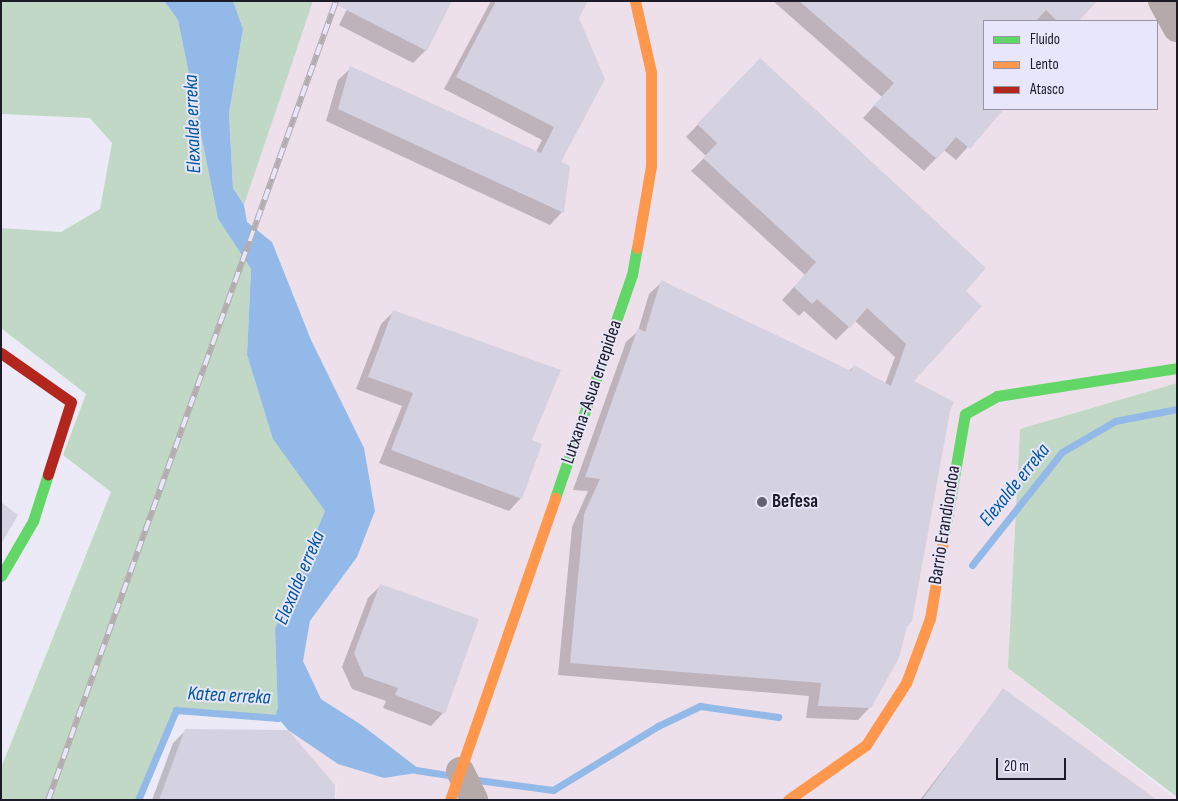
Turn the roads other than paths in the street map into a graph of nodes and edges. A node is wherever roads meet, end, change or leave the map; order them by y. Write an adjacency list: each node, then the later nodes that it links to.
1 (634, 1): 7 (street, Lutxana-Asua errepidea)
2 (1162, 1): 3 (street)
3 (1177, 28)
4 (1, 353): 6 (street)
5 (1177, 368): 10 (street, Barrio Erandiondoa)
6 (1, 576)
7 (460, 771): 8 (street, Lutxana-Asua errepidea); 9 (street)
8 (450, 800)
9 (474, 800)
10 (788, 800)

